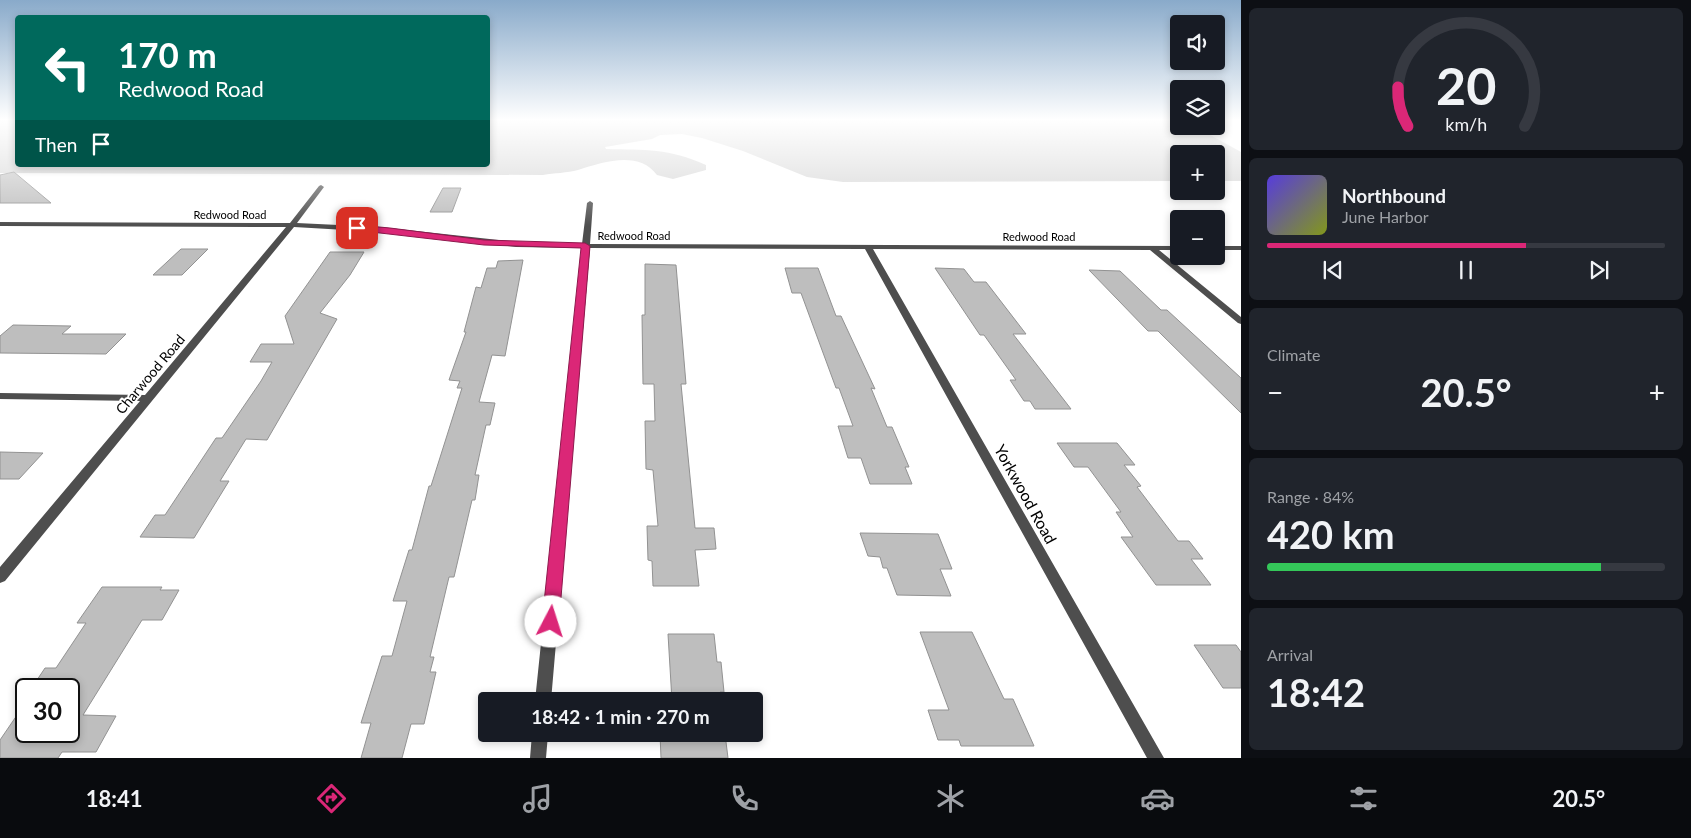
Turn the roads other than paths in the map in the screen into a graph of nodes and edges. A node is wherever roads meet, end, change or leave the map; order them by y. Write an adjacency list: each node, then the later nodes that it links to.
1 (321, 187): 4 (street, Charwood Road)
2 (590, 203): 5 (street)
3 (0, 224): 4 (street, Redwood Road)
4 (291, 226): 5 (street, Redwood Road); 13 (street, Charwood Road)
5 (585, 246): 6 (street, Redwood Road); 15 (street)
6 (868, 247): 7 (street, Redwood Road); 18 (street, Yorkwood Road)
7 (1152, 248): 8 (street, Redwood Road); 11 (street)
8 (1170, 248)
9 (1225, 248): 10 (street)
10 (1241, 248)
11 (1241, 321)
12 (0, 396): 13 (street)
13 (148, 398): 14 (street, Charwood Road)
14 (0, 578)
15 (544, 692)
16 (539, 742): 17 (street)
17 (538, 758)
18 (1156, 758)

